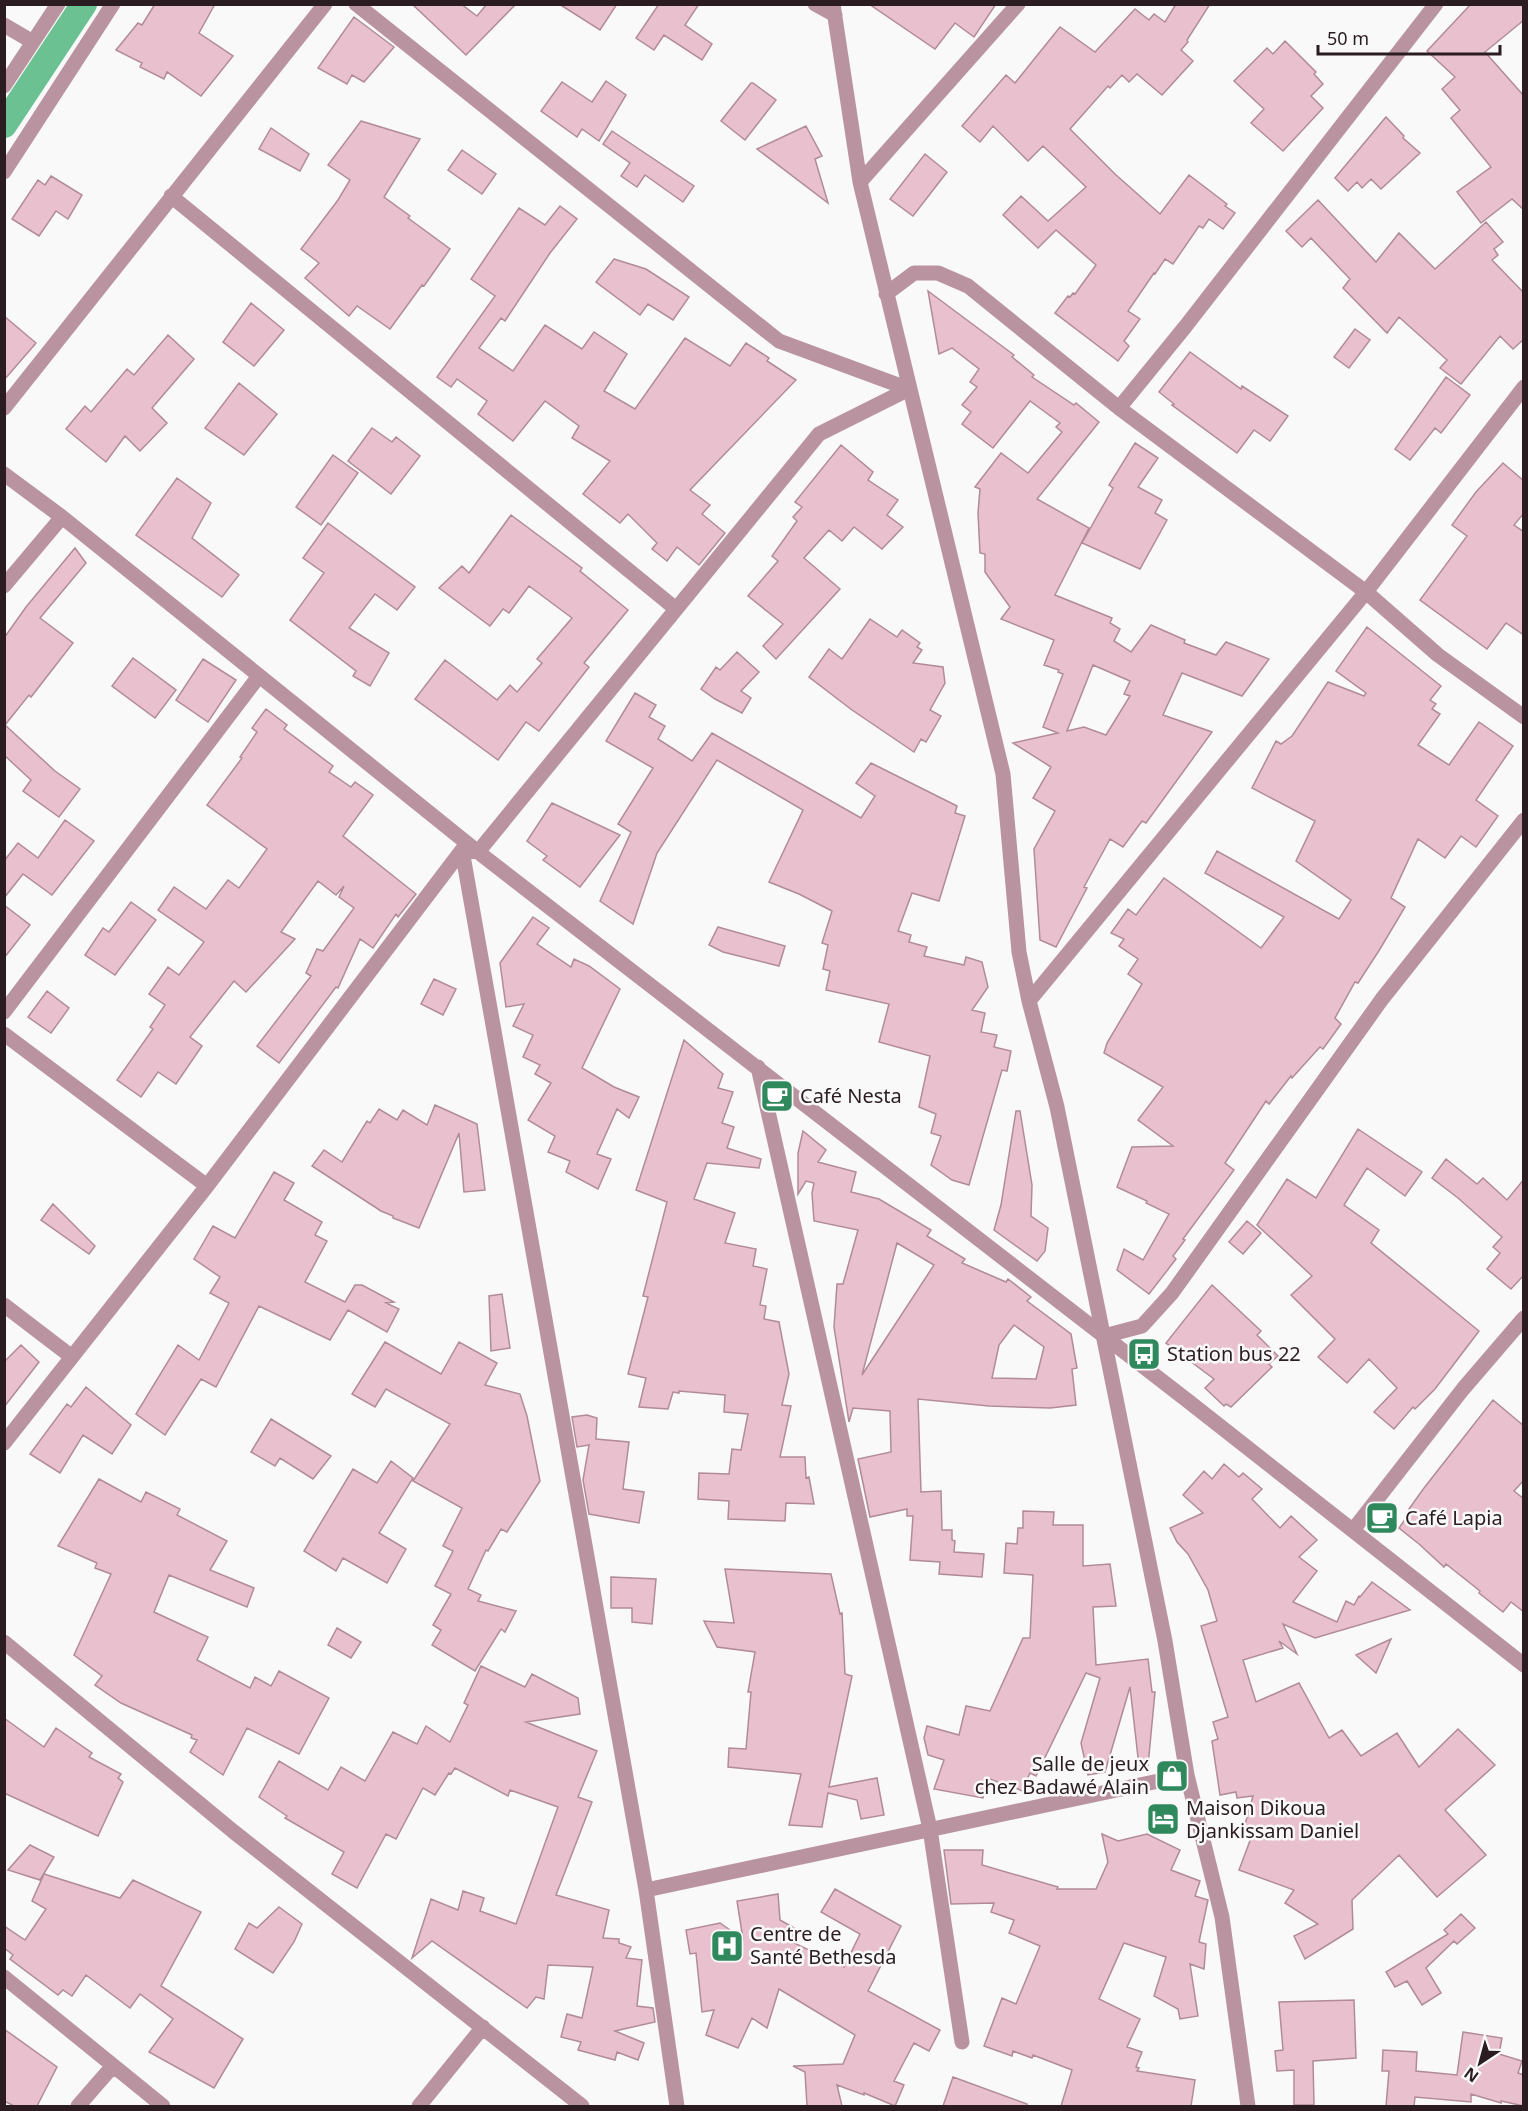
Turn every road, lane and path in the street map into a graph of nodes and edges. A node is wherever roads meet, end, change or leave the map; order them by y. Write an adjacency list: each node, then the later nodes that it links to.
1 (58, 4): 10 (street)
2 (113, 4): 12 (street)
3 (325, 4): 14 (street)
4 (356, 4): 17 (street)
5 (815, 4): 8 (street)
6 (1018, 4): 13 (street)
7 (1436, 4): 19 (street)
8 (834, 10): 13 (street)
9 (4, 25): 10 (street)
10 (33, 42): 11 (street)
11 (4, 86)
12 (4, 172)
13 (860, 182): 15 (street)
14 (171, 196): 18 (street); 24 (street)
15 (886, 294): 17 (street); 19 (street)
16 (1524, 387): 23 (street)
17 (909, 389): 24 (street); 30 (street)
18 (4, 408)
19 (1119, 408): 23 (street)
20 (4, 474): 21 (street)
21 (62, 517): 22 (street); 25 (street)
22 (4, 586)
23 (1366, 591): 26 (street); 30 (street)
24 (676, 609): 29 (street)
25 (259, 676): 29 (street); 31 (street)
26 (1524, 717)
27 (1524, 820): 37 (street)
28 (462, 850): 29 (street); 34 (street); 45 (street)
29 (478, 852): 33 (street)
30 (1029, 1001): 37 (street)
31 (4, 1011)
32 (4, 1034): 34 (street)
33 (758, 1067): 37 (street); 44 (street)
34 (207, 1186): 38 (street)
35 (4, 1305): 38 (street)
36 (1524, 1318): 40 (street)
37 (1104, 1336): 40 (street); 43 (street)
38 (72, 1356): 39 (street)
39 (4, 1443)
40 (1353, 1530): 42 (street)
41 (4, 1642): 47 (street)
42 (1524, 1665)
43 (1187, 1775): 44 (street); 55 (street)
44 (930, 1829): 45 (street); 48 (street)
45 (646, 1890): 54 (street)
46 (4, 1977): 49 (street)
47 (483, 2027): 52 (street); 53 (street)
48 (962, 2043)
49 (112, 2067): 50 (street); 51 (street)
50 (78, 2106)
51 (163, 2106)
52 (419, 2106)
53 (582, 2106)
54 (677, 2106)
55 (1248, 2106)

